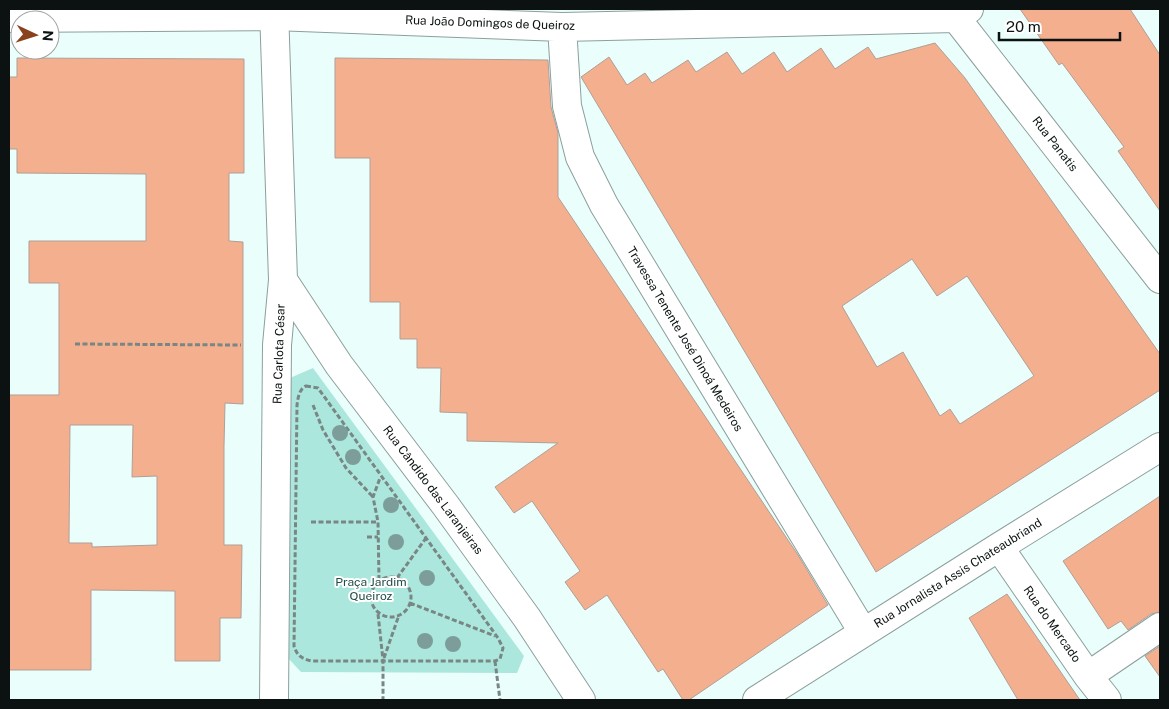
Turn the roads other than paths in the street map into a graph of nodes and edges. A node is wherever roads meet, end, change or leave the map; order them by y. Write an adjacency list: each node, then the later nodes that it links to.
1 (274, 12): 3 (street, Rua João Domingos de Queiroz); 4 (street, Rua João Domingos de Queiroz); 6 (street, Rua Carlota César)
2 (958, 12): 4 (street, Rua João Domingos de Queiroz); 5 (street, Rua Panatis)
3 (9, 18)
4 (562, 27): 10 (street, Travessa Tenente José Dinoá Medeiros)
5 (1160, 279)
6 (283, 280): 12 (street, Rua Carlota César); 13 (street, Rua Cândido das Laranjeiras)
7 (1160, 447): 8 (street, Rua Jornalista Assis Chateaubriand)
8 (999, 547): 10 (street, Rua Jornalista Assis Chateaubriand); 11 (street, Rua do Mercado)
9 (1160, 627): 11 (street)
10 (863, 632): 14 (street, Rua Jornalista Assis Chateaubriand)
11 (1088, 676): 15 (street, Rua do Mercado)
12 (274, 700)
13 (581, 700)
14 (757, 700)
15 (1106, 700)

